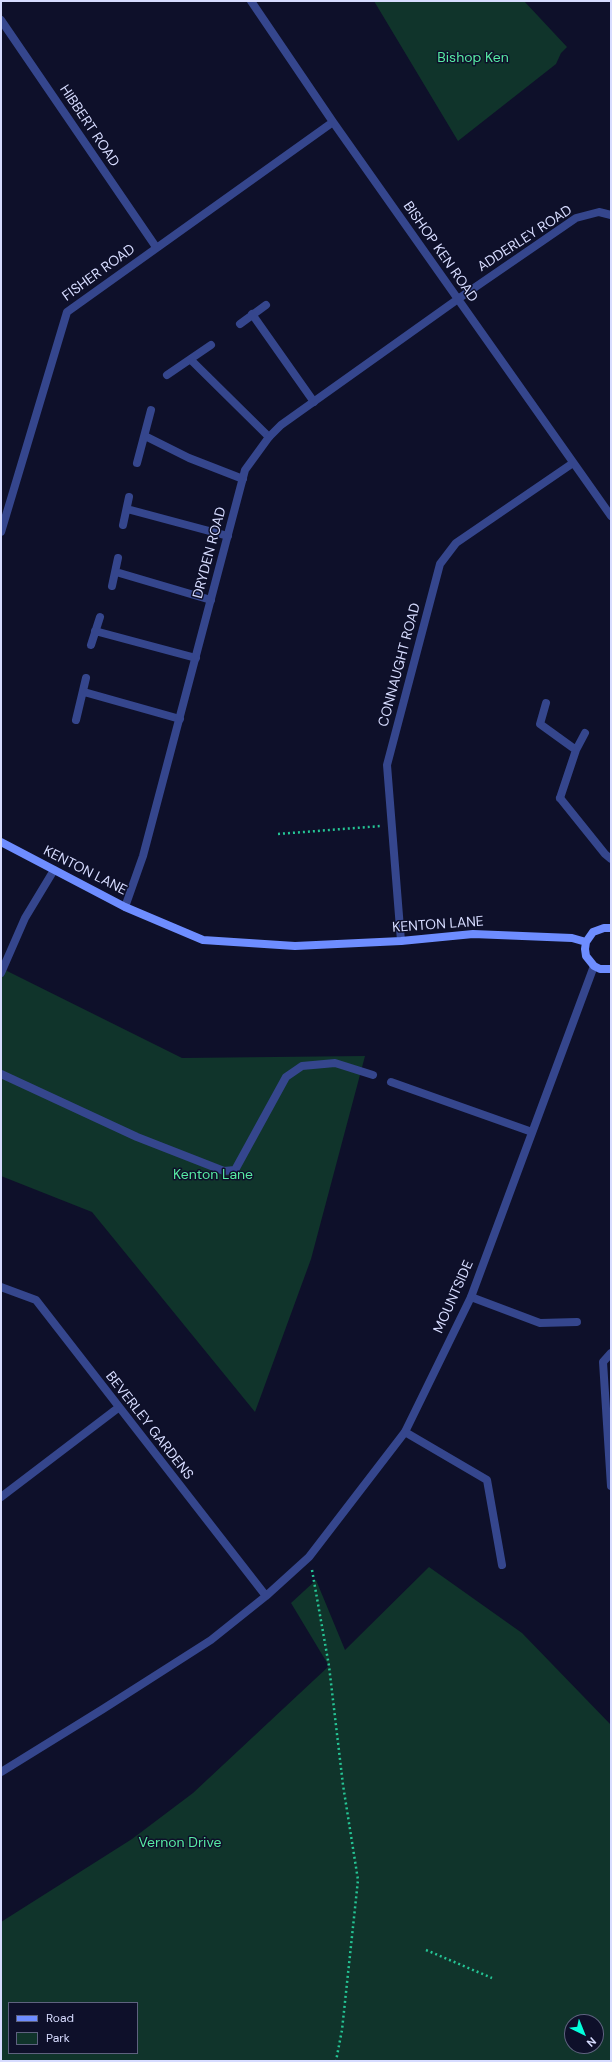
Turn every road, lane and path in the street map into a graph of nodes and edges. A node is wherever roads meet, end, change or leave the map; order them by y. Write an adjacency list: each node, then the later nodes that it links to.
1 (251, 1): 3 (street, BISHOP KEN ROAD)
2 (1, 20): 5 (street, HIBBERT ROAD)
3 (333, 122): 5 (street, FISHER ROAD); 6 (street, BISHOP KEN ROAD)
4 (611, 215): 6 (street, ADDERLEY ROAD)
5 (156, 247): 24 (street, FISHER ROAD)
6 (458, 299): 13 (street, DRYDEN ROAD); 18 (street, BISHOP KEN ROAD)
7 (266, 305): 8 (street)
8 (252, 314): 9 (street); 13 (street)
9 (240, 324)
10 (212, 345): 11 (street)
11 (191, 360): 12 (street); 16 (street)
12 (167, 375)
13 (314, 402): 16 (street, DRYDEN ROAD)
14 (150, 410): 15 (street)
15 (145, 436): 17 (street); 19 (street)
16 (269, 437): 19 (street, DRYDEN ROAD)
17 (137, 462)
18 (573, 463): 22 (street, BISHOP KEN ROAD); 41 (street, CONNAUGHT ROAD)
19 (243, 479): 25 (street, DRYDEN ROAD)
20 (129, 496): 21 (street)
21 (127, 509): 23 (street); 25 (street)
22 (611, 516)
23 (123, 525)
24 (1, 532)
25 (228, 536): 29 (street, DRYDEN ROAD)
26 (118, 558): 27 (street)
27 (116, 572): 28 (street); 29 (street)
28 (112, 586)
29 (211, 600): 33 (street, DRYDEN ROAD)
30 (100, 617): 31 (street)
31 (95, 631): 32 (street); 33 (street)
32 (91, 645)
33 (196, 658): 37 (street, DRYDEN ROAD)
34 (86, 678): 35 (street)
35 (84, 692): 37 (street); 38 (street)
36 (546, 703): 40 (street)
37 (180, 719): 46 (street, DRYDEN ROAD)
38 (76, 720)
39 (585, 733): 40 (street)
40 (576, 750): 44 (street)
41 (392, 825): 42 (path); 48 (street, CONNAUGHT ROAD)
42 (278, 834)
43 (1, 842): 45 (street, KENTON LANE)
44 (611, 859)
45 (54, 870): 46 (street, KENTON LANE); 52 (street)
46 (125, 906): 48 (street, KENTON LANE)
47 (611, 928): 49 (street)
48 (401, 941): 49 (street, KENTON LANE)
49 (586, 942): 50 (street)
50 (594, 966): 51 (street); 56 (street, MOUNTSIDE)
51 (611, 968)
52 (1, 973)
53 (1, 1074): 54 (street)
54 (373, 1075)
55 (391, 1082): 56 (street)
56 (532, 1132): 58 (street, MOUNTSIDE)
57 (1, 1287): 61 (street, BEVERLEY GARDENS)
58 (471, 1297): 59 (street); 62 (street, MOUNTSIDE)
59 (577, 1322)
60 (611, 1354): 63 (street)
61 (118, 1408): 64 (street); 67 (street, BEVERLEY GARDENS)
62 (405, 1432): 65 (street, MOUNTSIDE); 66 (street)
63 (611, 1486)
64 (1, 1497)
65 (310, 1557): 67 (street, MOUNTSIDE); 71 (path)
66 (502, 1565)
67 (266, 1596): 68 (street)
68 (1, 1772)
69 (426, 1950): 70 (path)
70 (492, 1978)
71 (336, 2061)

